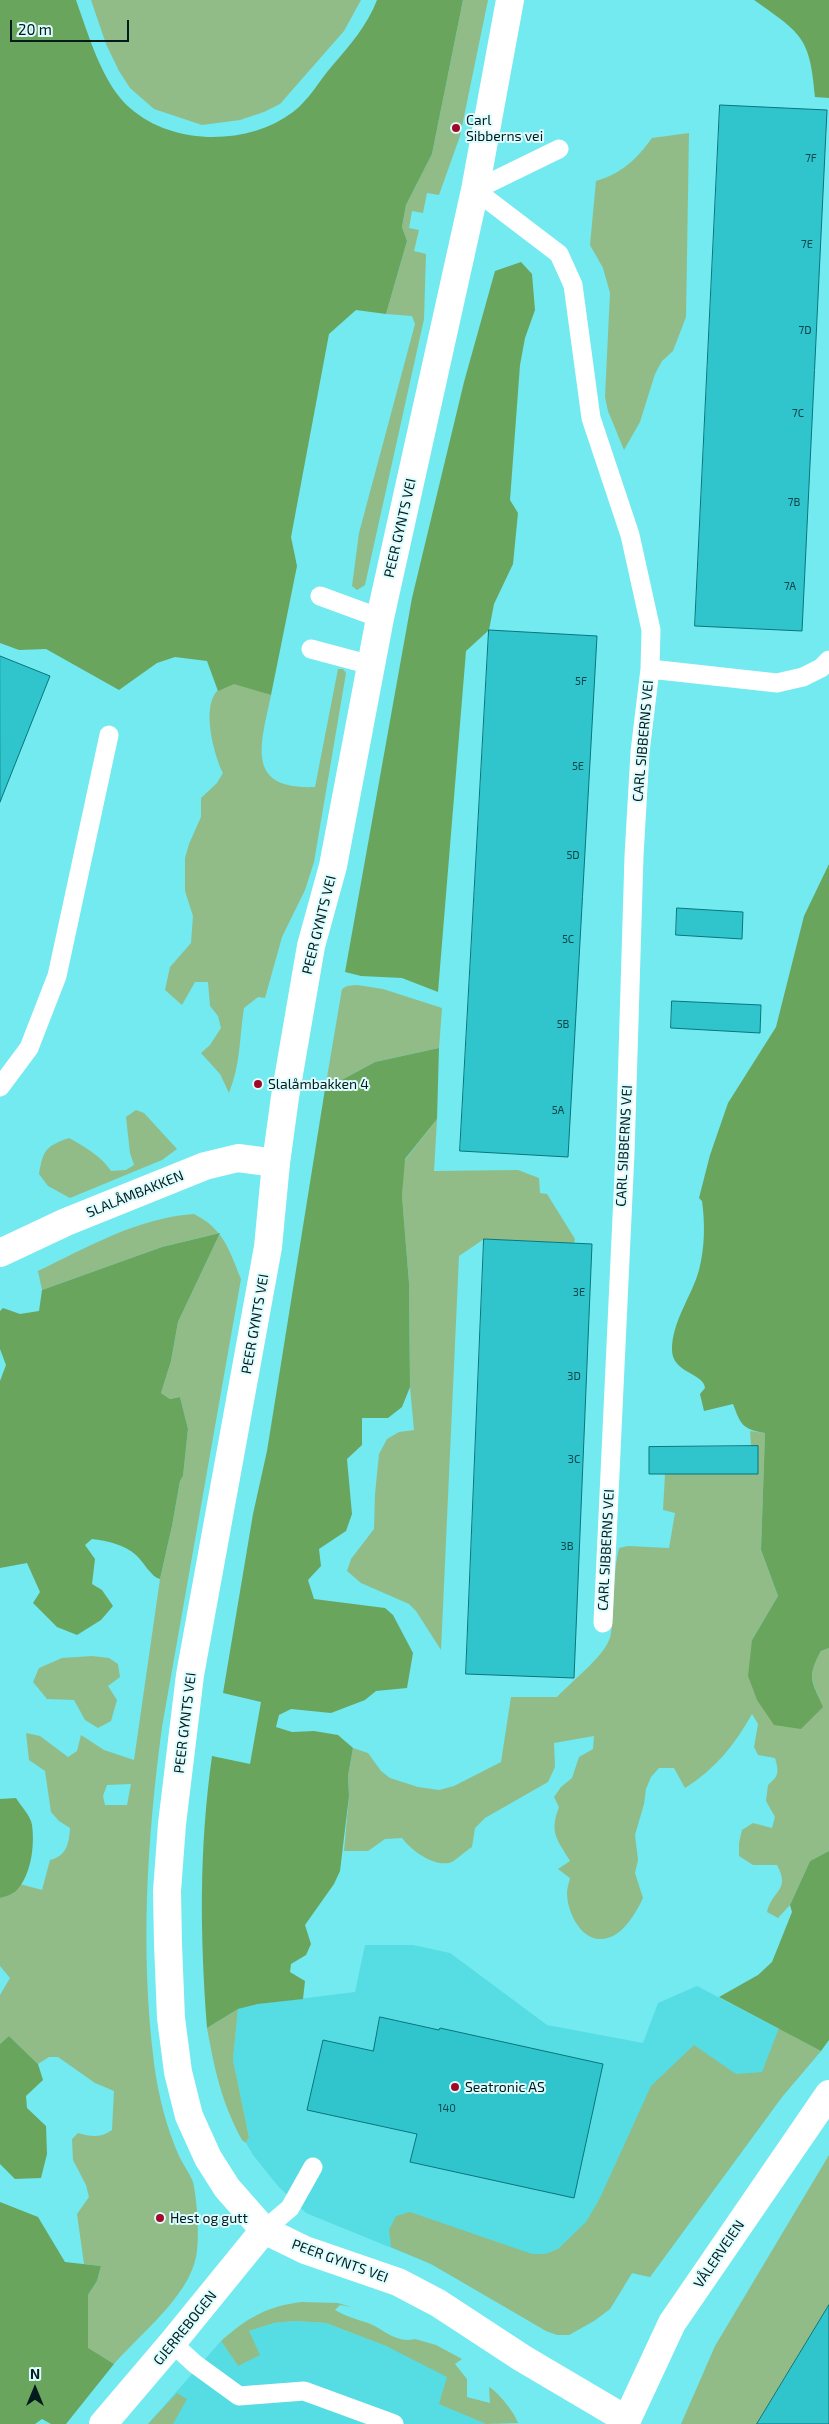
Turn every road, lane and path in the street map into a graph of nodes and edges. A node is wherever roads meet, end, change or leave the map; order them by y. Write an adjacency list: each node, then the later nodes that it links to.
1 (510, 0): 3 (street, PEER GYNTS VEI)
2 (559, 149): 3 (lane)
3 (475, 190): 5 (street, PEER GYNTS VEI); 9 (lane, CARL SIBBERNS VEI)
4 (320, 596): 5 (lane)
5 (380, 618): 8 (street, PEER GYNTS VEI)
6 (311, 649): 8 (lane)
7 (829, 660): 9 (lane, CARL SIBBERNS VEI)
8 (371, 665): 12 (street, PEER GYNTS VEI)
9 (650, 669): 14 (lane, CARL SIBBERNS VEI)
10 (109, 735): 11 (lane)
11 (0, 1087)
12 (276, 1163): 13 (street, SLALÅMBAKKEN); 17 (street, PEER GYNTS VEI)
13 (0, 1253)
14 (603, 1623)
15 (829, 2094): 19 (street, VÅLERVEIEN)
16 (313, 2167): 17 (lane)
17 (264, 2230): 18 (street, GJERREBOGEN); 19 (street, PEER GYNTS VEI)
18 (172, 2343): 20 (street, GJERREBOGEN); 21 (lane)
19 (626, 2422)
20 (103, 2424)
21 (394, 2424)

